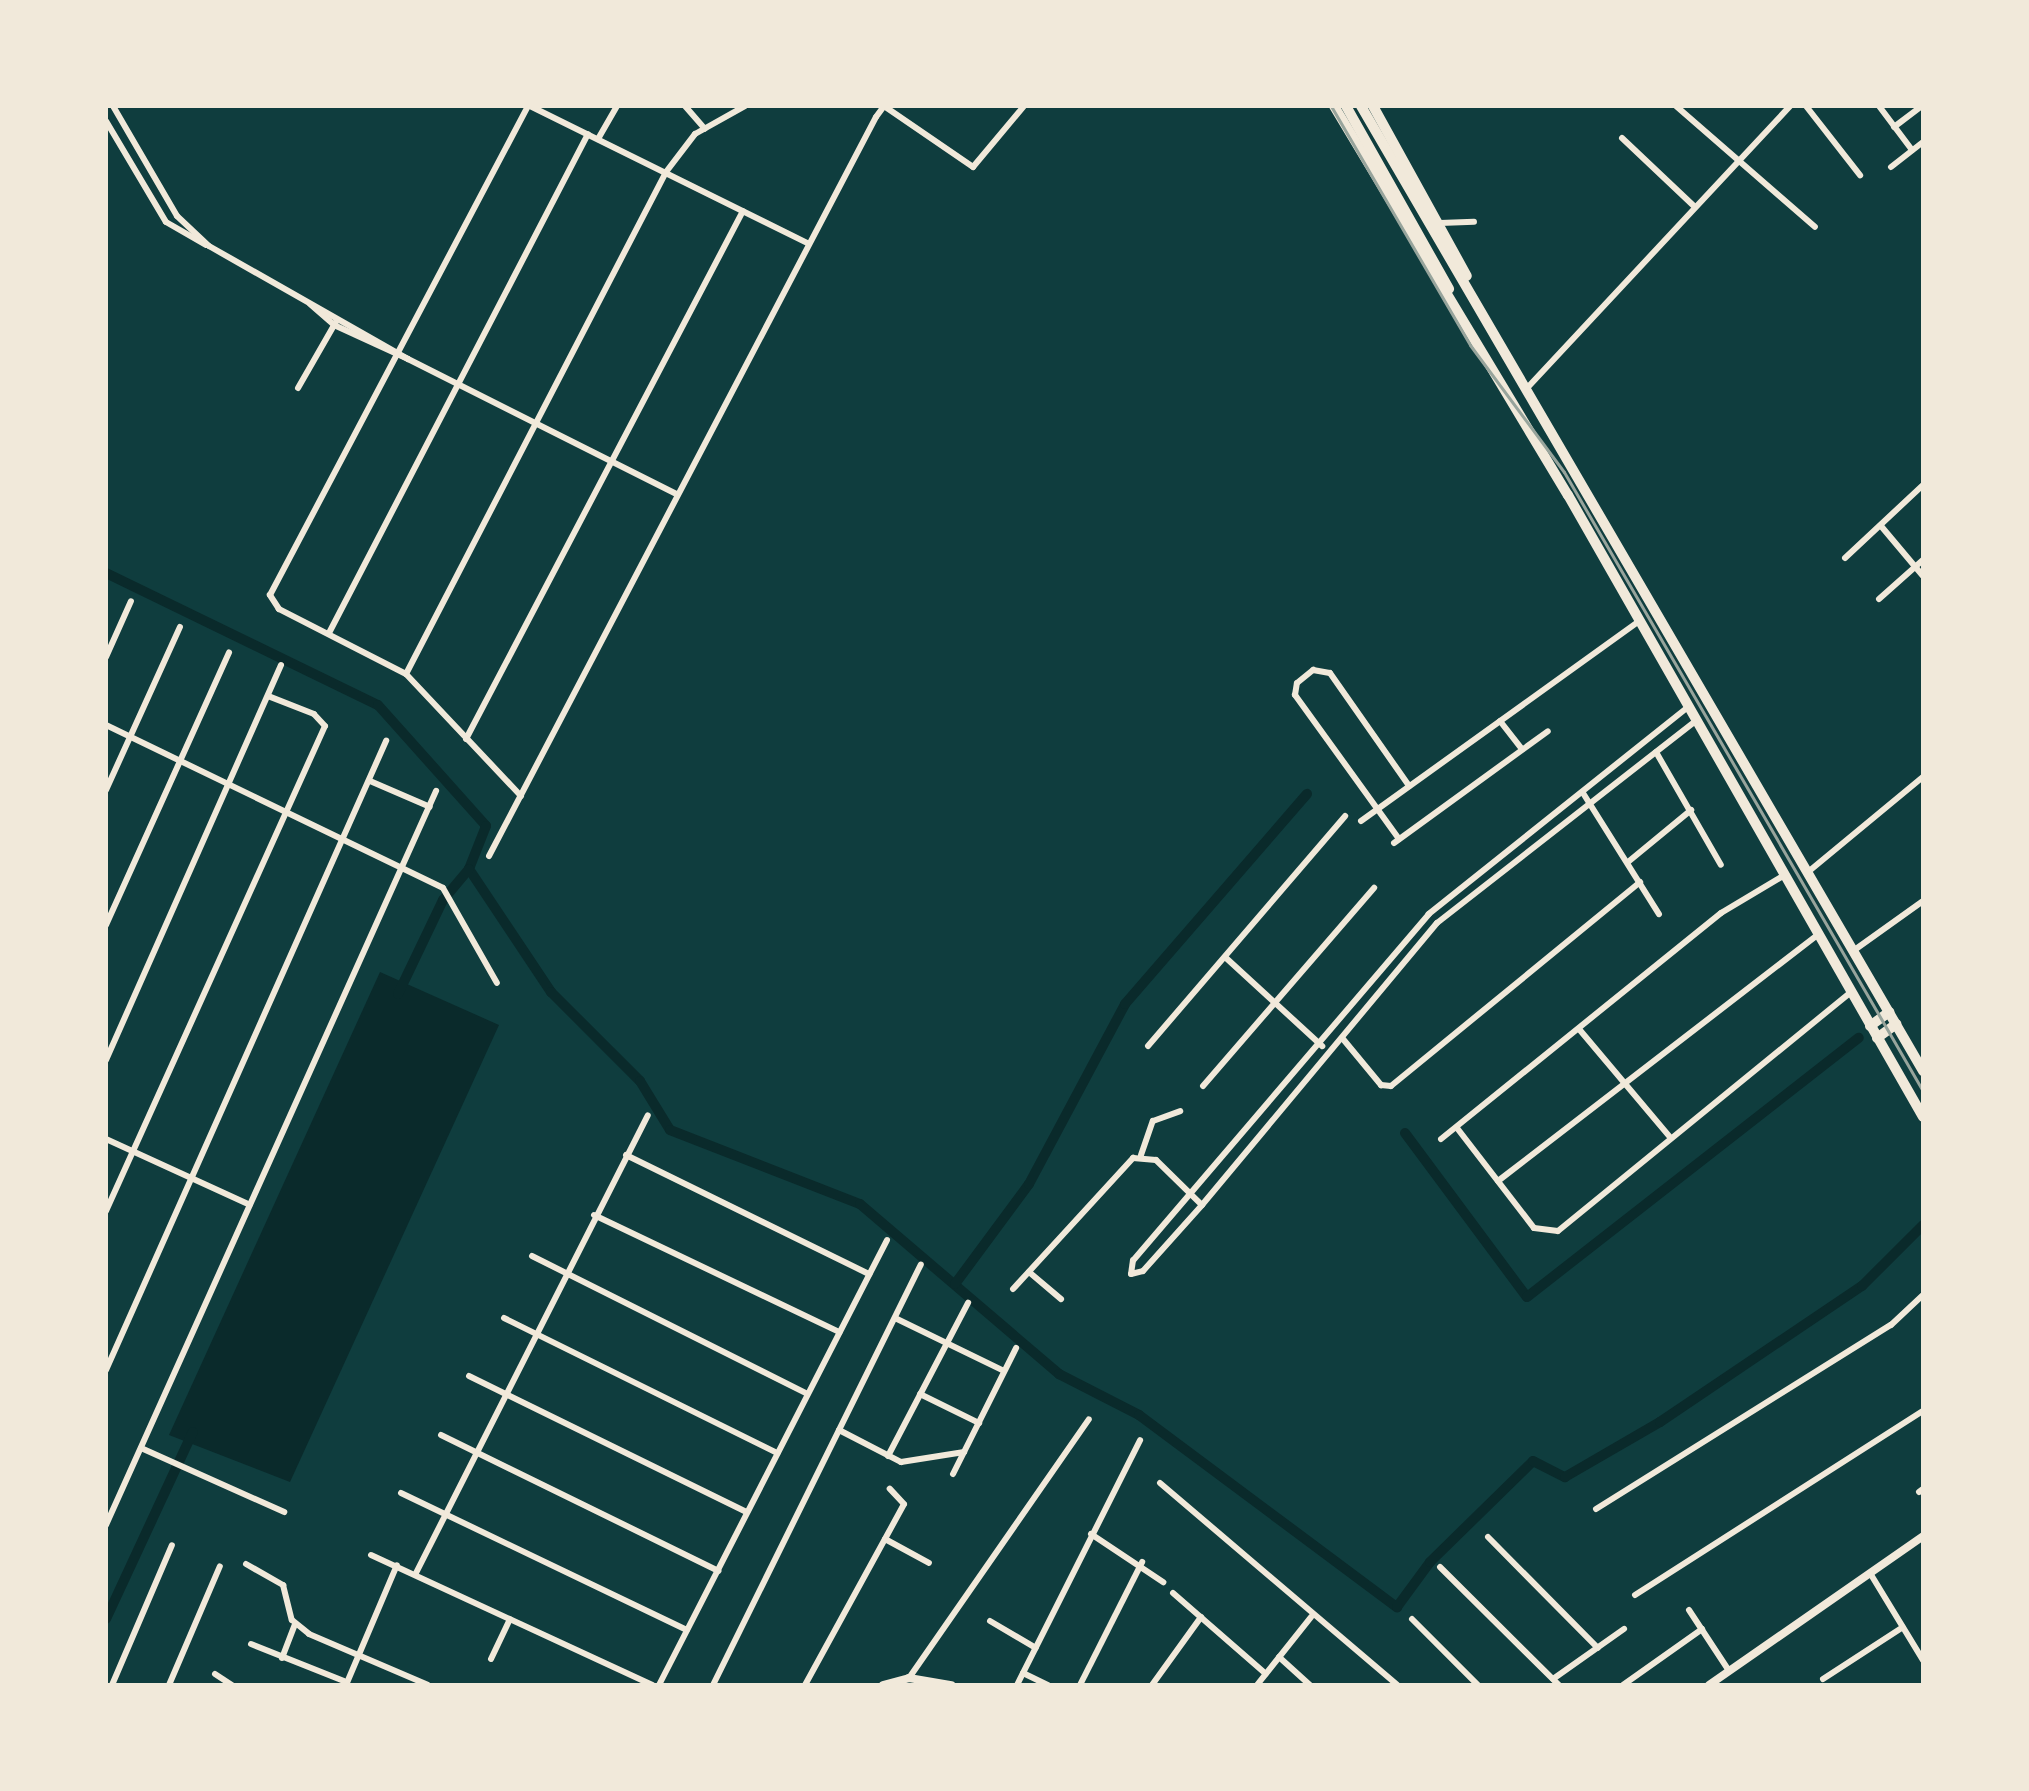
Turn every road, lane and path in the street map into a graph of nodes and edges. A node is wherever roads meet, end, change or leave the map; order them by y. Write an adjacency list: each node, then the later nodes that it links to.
1 (113, 106): 35 (street)
2 (529, 106): 20 (street); 41 (street)
3 (617, 106): 22 (street)
4 (685, 106): 19 (street)
5 (745, 106): 19 (street)
6 (884, 106): 7 (street); 34 (street)
7 (1024, 106)
8 (1334, 106): 38 (main road)
9 (1346, 106): 38 (main road)
10 (1361, 106): 36 (main road)
11 (1373, 106): 32 (main road)
12 (1676, 106): 25 (street)
13 (1806, 106): 28 (street)
14 (1879, 106): 18 (street)
15 (1922, 106): 18 (street)
16 (1784, 108): 25 (street)
17 (106, 121): 35 (street)
18 (1894, 127): 24 (street)
19 (705, 129): 27 (street)
20 (588, 134): 22 (street); 44 (street)
21 (1622, 138): 29 (street)
22 (598, 139): 27 (street)
23 (1923, 142): 24 (street)
24 (1912, 150): 26 (street)
25 (1742, 158): 29 (street); 33 (street)
26 (1891, 167)
27 (666, 172): 30 (street); 47 (street)
28 (1860, 175)
29 (1695, 207): 45 (street)
30 (743, 211): 34 (street); 48 (street)
31 (1474, 222): 32 (street)
32 (1440, 223): 36 (main road)
33 (1815, 227)
34 (807, 243): 50 (street)
35 (209, 246): 37 (street)
36 (1478, 302): 45 (main road)
37 (310, 304): 39 (street); 40 (street)
38 (1459, 312): 58 (main road)
39 (340, 316): 40 (street); 41 (street)
40 (334, 325): 42 (street); 46 (street)
41 (397, 349): 42 (street); 43 (street)
42 (392, 358): 43 (street); 60 (street)
43 (408, 359): 44 (street)
44 (460, 386): 47 (street); 60 (street)
45 (1529, 386): 97 (main road)
46 (298, 388)
47 (537, 425): 48 (street); 64 (street)
48 (608, 459): 50 (street); 72 (street)
49 (1923, 485): 51 (street)
50 (677, 494): 84 (street)
51 (1881, 526): 52 (street); 54 (street)
52 (1845, 558)
53 (1923, 560): 54 (street)
54 (1915, 567): 55 (street); 56 (street)
55 (1923, 576)
56 (1879, 599)
57 (131, 601): 62 (street)
58 (1639, 621): 66 (main road); 67 (street)
59 (180, 627): 71 (street)
60 (329, 633): 64 (street)
61 (229, 653): 76 (street)
62 (106, 657)
63 (281, 665): 65 (street)
64 (406, 674): 72 (street)
65 (268, 696): 80 (street); 89 (street)
66 (1688, 707): 68 (main road); 83 (street)
67 (1500, 721): 74 (street); 79 (street)
68 (1696, 721): 75 (street); 98 (main road)
69 (106, 725): 71 (street)
70 (1548, 731): 74 (street)
71 (130, 737): 76 (street); 81 (street)
72 (466, 739): 84 (street)
73 (386, 741): 78 (street)
74 (1522, 749): 87 (street)
75 (1656, 752): 85 (street); 88 (street)
76 (180, 765): 80 (street); 103 (street)
77 (1923, 777): 97 (street)
78 (370, 781): 86 (street); 92 (street)
79 (1409, 786): 87 (street); 87 (street)
80 (228, 789): 89 (street); 120 (street)
81 (106, 790)
82 (436, 791): 86 (street)
83 (1583, 793): 85 (street); 107 (street)
84 (521, 796): 93 (street)
85 (1590, 804): 94 (street); 109 (street)
86 (430, 807): 96 (street)
87 (1378, 809): 91 (street)
88 (1691, 810): 94 (street); 95 (street)
89 (286, 816): 92 (street); 133 (street)
90 (1345, 816): 106 (street)
91 (1361, 821)
92 (345, 842): 96 (street); 136 (street)
93 (489, 856)
94 (1628, 862): 99 (street)
95 (1721, 865)
96 (403, 869): 108 (street); 139 (street)
97 (1808, 872): 105 (main road)
98 (1783, 876): 104 (main road); 115 (street)
99 (1640, 882): 102 (street); 117 (street)
100 (1374, 888): 111 (street)
101 (1923, 901): 105 (street)
102 (1659, 914)
103 (106, 925)
104 (1817, 935): 110 (main road); 122 (street)
105 (1853, 951): 112 (main road)
106 (1225, 957): 111 (street); 118 (street)
107 (1377, 979): 109 (street); 119 (street)
108 (497, 983)
109 (1386, 988): 117 (street)
110 (1851, 992): 114 (main road); 130 (street)
111 (1275, 1003): 119 (street); 123 (street)
112 (1889, 1012): 113 (main road); 114 (main road)
113 (1896, 1024): 116 (main road); 121 (main road)
114 (1870, 1026): 116 (main road)
115 (1579, 1029): 122 (street); 128 (street)
116 (1877, 1038): 126 (main road)
117 (1343, 1039): 129 (street)
118 (1148, 1046)
119 (1322, 1046): 127 (street)
120 (106, 1060)
121 (1923, 1071)
122 (1624, 1083): 130 (street); 137 (street)
123 (1203, 1086)
124 (1180, 1111): 135 (street)
125 (648, 1115): 134 (street)
126 (1923, 1117)
127 (1254, 1121): 129 (street); 138 (street)
128 (1457, 1128): 132 (street); 137 (street)
129 (1264, 1132): 140 (street)
130 (1669, 1136): 137 (street)
131 (106, 1139): 133 (street)
132 (1441, 1139)
133 (133, 1152): 136 (street); 141 (street)
134 (626, 1155): 142 (street); 148 (street)
135 (1141, 1155): 138 (street); 146 (street)
136 (191, 1179): 139 (street); 159 (street)
137 (1498, 1181)
138 (1192, 1195): 140 (street); 140 (street)
139 (250, 1205): 171 (street)
140 (1202, 1205)
141 (106, 1211)
142 (594, 1215): 147 (street); 155 (street)
143 (887, 1240): 148 (street)
144 (532, 1256): 147 (street)
145 (921, 1265): 154 (street)
146 (1029, 1272): 149 (street); 151 (street)
147 (563, 1273): 156 (street); 163 (street)
148 (869, 1274): 155 (street)
149 (1013, 1289)
150 (1923, 1295): 180 (street)
151 (1061, 1299)
152 (968, 1303): 157 (street)
153 (504, 1318): 156 (street)
154 (895, 1318): 157 (street); 168 (street)
155 (839, 1332): 163 (street)
156 (532, 1333): 162 (street); 174 (street)
157 (947, 1343): 160 (street); 164 (street)
158 (1016, 1348): 160 (street)
159 (106, 1370)
160 (1004, 1371): 167 (street)
161 (469, 1376): 162 (street)
162 (504, 1394): 172 (street); 183 (street)
163 (807, 1394): 174 (street)
164 (920, 1394): 167 (street); 175 (street)
165 (1923, 1411): 202 (street)
166 (1089, 1419): 227 (street)
167 (979, 1423): 173 (street)
168 (839, 1430): 175 (street); 238 (street)
169 (441, 1435): 172 (street)
170 (1140, 1440): 185 (street)
171 (141, 1448): 181 (street); 184 (street)
172 (474, 1451): 182 (street); 197 (street)
173 (964, 1452): 175 (street); 176 (street)
174 (777, 1453): 183 (street)
175 (888, 1456)
176 (953, 1474)
177 (1160, 1483): 205 (street)
178 (890, 1489): 188 (street)
179 (401, 1493): 182 (street)
180 (1596, 1509)
181 (284, 1512)
182 (445, 1512): 198 (street); 213 (street)
183 (747, 1512): 197 (street)
184 (106, 1525)
185 (1091, 1534): 191 (street); 215 (street)
186 (1923, 1536): 199 (street)
187 (1488, 1537): 216 (street)
188 (885, 1539): 192 (street); 239 (street)
189 (172, 1545): 232 (street)
190 (371, 1555): 194 (street)
191 (1142, 1562): 200 (street); 244 (street)
192 (929, 1563)
193 (246, 1564): 209 (street)
194 (397, 1565): 198 (street); 218 (street)
195 (220, 1566): 233 (street)
196 (1440, 1567): 228 (street)
197 (719, 1571): 213 (street)
198 (416, 1573): 206 (street)
199 (1870, 1573): 210 (street); 223 (street)
200 (1163, 1582)
201 (1173, 1593): 204 (street)
202 (1635, 1595)
203 (1689, 1610): 212 (street)
204 (1201, 1617): 226 (street); 245 (street)
205 (1311, 1617): 219 (street); 248 (street)
206 (510, 1619): 221 (street); 236 (street)
207 (1412, 1619): 249 (street)
208 (990, 1621): 215 (street)
209 (295, 1624): 218 (street); 220 (street)
210 (1903, 1627): 217 (street); 229 (street)
211 (1624, 1629): 216 (street)
212 (1702, 1629): 223 (street); 251 (street)
213 (687, 1630): 237 (street)
214 (251, 1644): 220 (street)
215 (1036, 1648): 224 (street)
216 (1598, 1648): 228 (street)
217 (1920, 1649): 222 (street)
218 (356, 1654): 230 (street); 235 (street)
219 (1279, 1657): 226 (street); 247 (street)
220 (282, 1658): 230 (street)
221 (491, 1659)
222 (1923, 1660)
223 (1729, 1671): 252 (street)
224 (1023, 1673): 242 (street); 243 (street)
225 (215, 1674): 234 (street)
226 (1266, 1674): 246 (street)
227 (909, 1678): 231 (street); 241 (street)
228 (1553, 1679): 250 (street)
229 (1823, 1679)
230 (345, 1683)
231 (894, 1683): 240 (street)
232 (112, 1685)
233 (169, 1685)
234 (232, 1685)
235 (428, 1685)
236 (652, 1685)
237 (659, 1685)
238 (713, 1685)
239 (805, 1685)
240 (883, 1685)
241 (951, 1685)
242 (1017, 1685)
243 (1048, 1685)
244 (1080, 1685)
245 (1152, 1685)
246 (1257, 1685)
247 (1310, 1685)
248 (1397, 1685)
249 (1478, 1685)
250 (1559, 1685)
251 (1623, 1685)
252 (1709, 1685)

